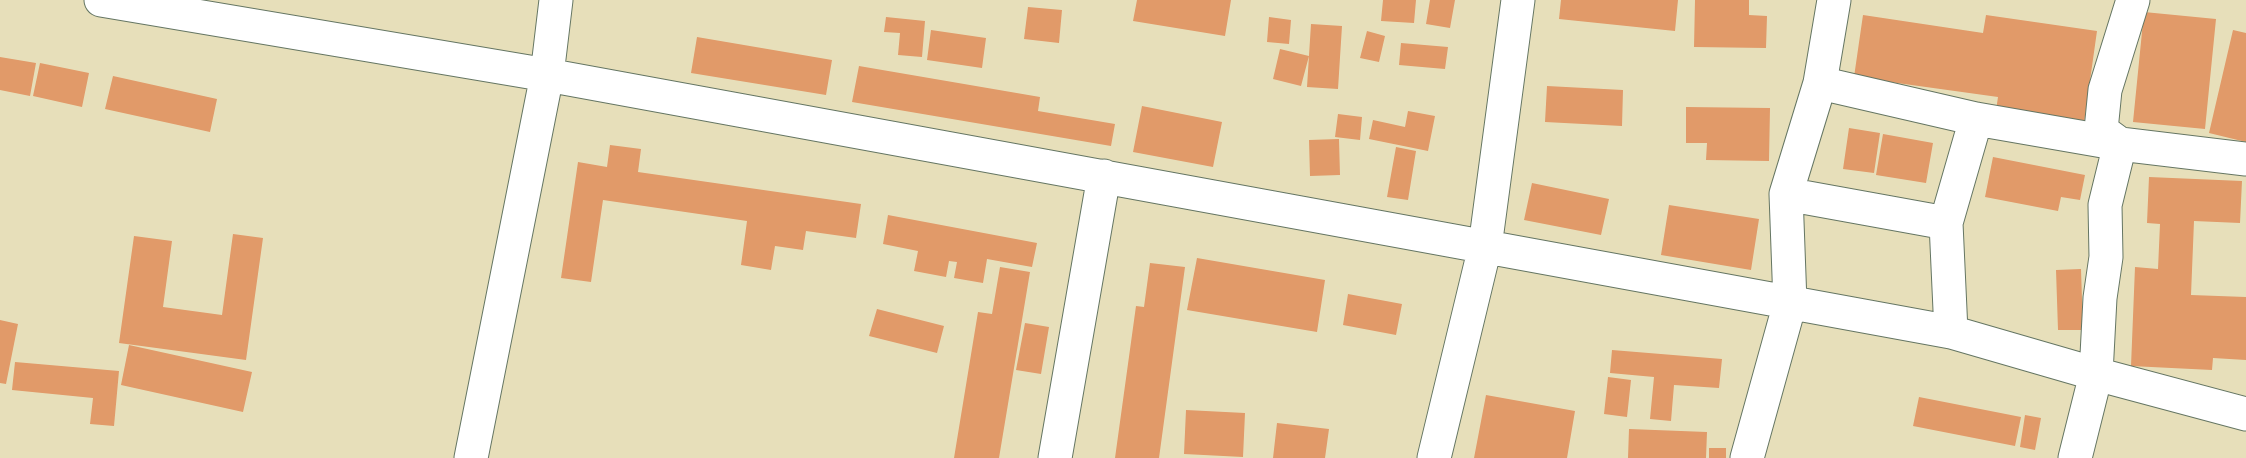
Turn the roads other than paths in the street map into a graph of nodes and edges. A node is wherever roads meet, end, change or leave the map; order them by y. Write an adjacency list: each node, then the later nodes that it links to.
1 (101, 0): 6 (street)
2 (556, 0): 6 (street)
3 (1518, 0): 14 (street)
4 (1834, 0): 7 (street)
5 (2133, 0): 9 (street)
6 (546, 75): 11 (street); 19 (street)
7 (1820, 83): 8 (street); 12 (street)
8 (1976, 119): 9 (street); 13 (street)
9 (2120, 144): 10 (street); 17 (street)
10 (2246, 159)
11 (1104, 176): 14 (street); 20 (street)
12 (1786, 194): 13 (street); 15 (street)
13 (1946, 224): 16 (street)
14 (1485, 248): 15 (street); 21 (street)
15 (1790, 303): 16 (street); 22 (street)
16 (1951, 332): 17 (street)
17 (2096, 374): 18 (street); 23 (street)
18 (2246, 414)
19 (471, 458)
20 (1055, 458)
21 (1434, 458)
22 (1747, 458)
23 (2075, 458)

